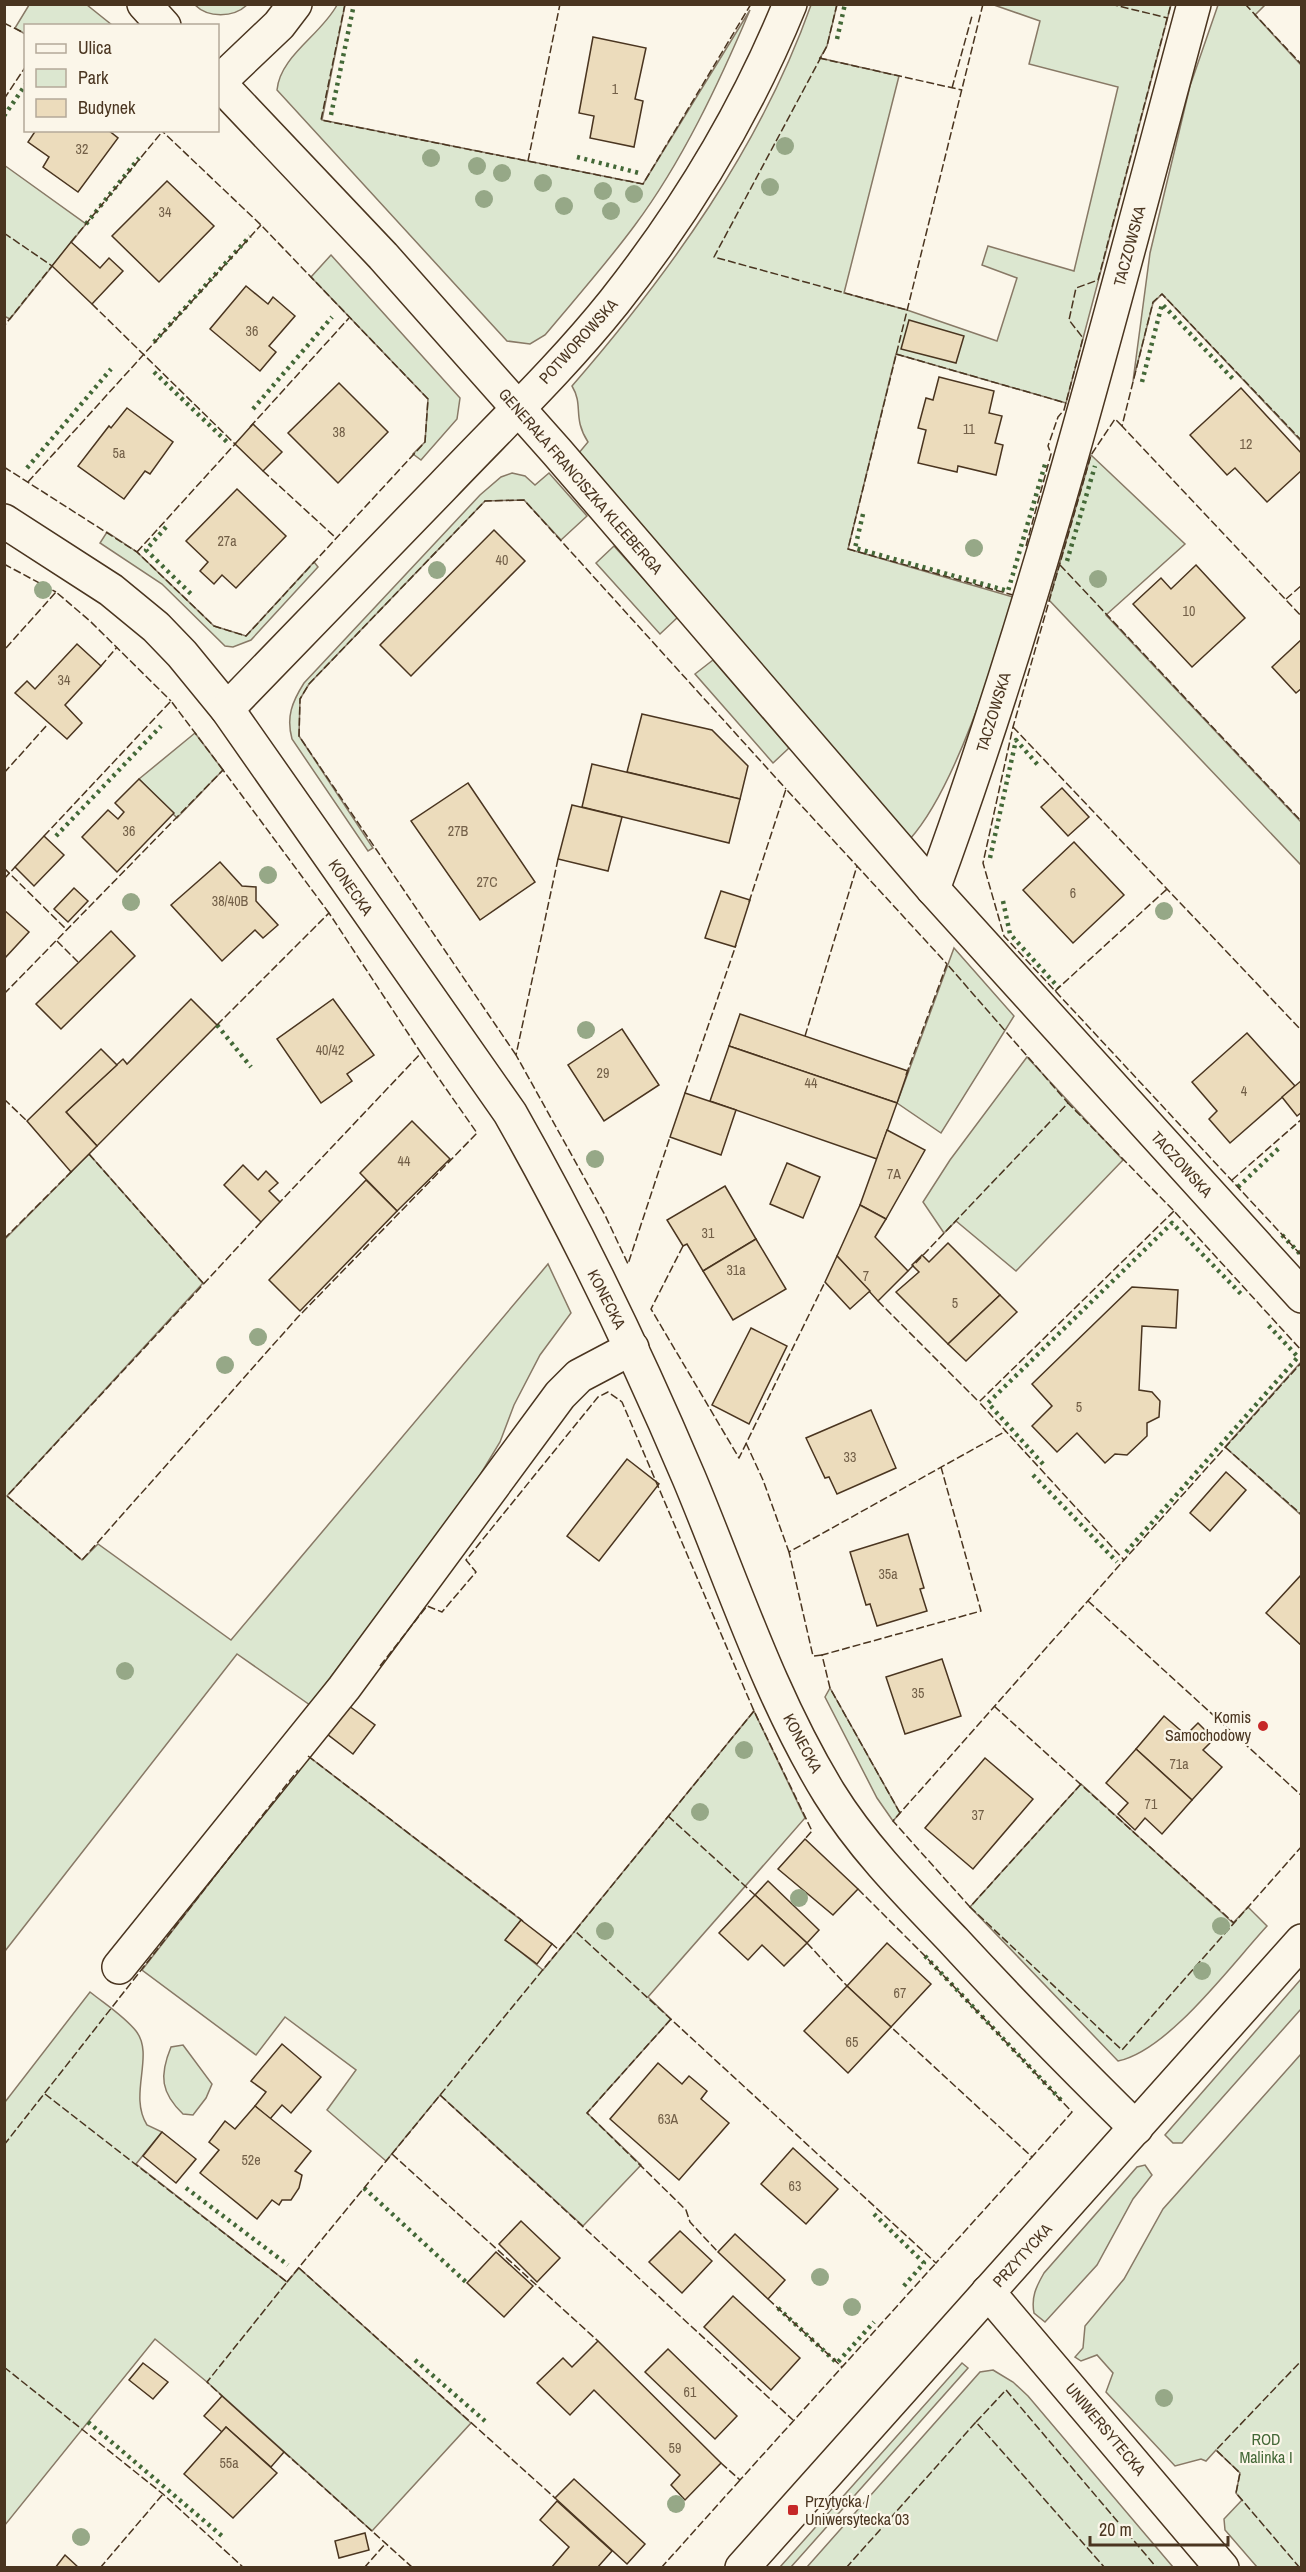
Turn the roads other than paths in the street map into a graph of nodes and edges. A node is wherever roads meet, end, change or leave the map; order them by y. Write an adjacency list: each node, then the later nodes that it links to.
1 (144, 4): 5 (street)
2 (295, 4): 6 (street)
3 (790, 4): 8 (street, POTWOROWSKA)
4 (1194, 4): 11 (street, TACZOWSKA)
5 (162, 24)
6 (219, 81)
7 (219, 83): 8 (street, GENERAŁA FRANCISZKA KLEEBERGA)
8 (517, 408): 10 (street, POTWOROWSKA); 11 (street, GENERAŁA FRANCISZKA KLEEBERGA)
9 (4, 521): 10 (street, KONECKA)
10 (227, 709): 13 (street, KONECKA)
11 (933, 889): 12 (street, TACZOWSKA)
12 (1302, 1296)
13 (632, 1348): 15 (street); 16 (street, KONECKA)
14 (1302, 1941): 16 (street, PRZYTYCKA)
15 (119, 1966)
16 (1136, 2128): 17 (street, PRZYTYCKA)
17 (988, 2292): 18 (street, PRZYTYCKA); 19 (street, UNIWERSYTECKA)
18 (742, 2568)
19 (1222, 2568)

